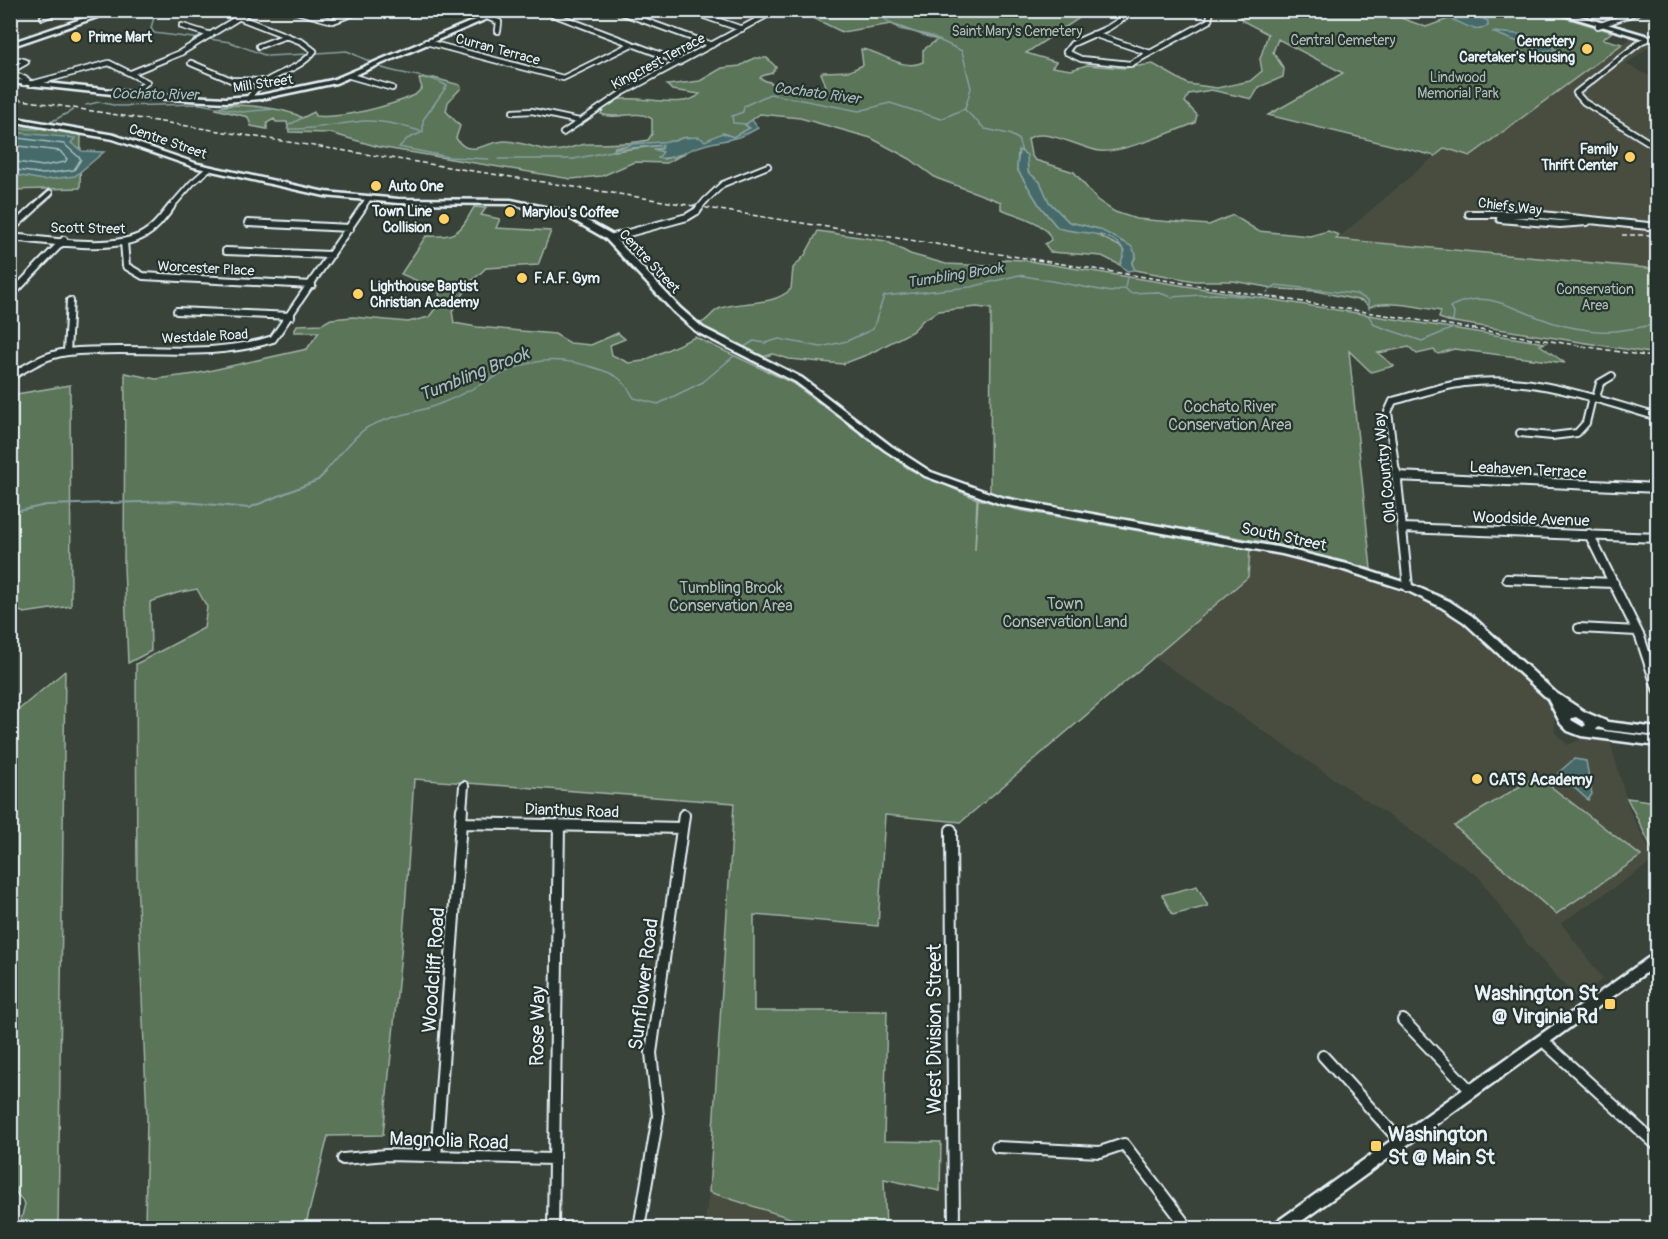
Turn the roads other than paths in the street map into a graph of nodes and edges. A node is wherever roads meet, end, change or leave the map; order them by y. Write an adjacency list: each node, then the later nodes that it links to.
1 (61, 10): 18 (street)
2 (115, 10): 31 (main road)
3 (220, 10): 20 (street)
4 (251, 10): 20 (street)
5 (292, 10): 6 (street)
6 (362, 10)
7 (400, 10): 17 (street)
8 (505, 10): 19 (main road, Mill Street)
9 (542, 10): 33 (street)
10 (615, 10): 34 (street)
11 (687, 10): 23 (street)
12 (759, 10): 23 (street, Kingcrest Terrace)
13 (1136, 10): 25 (street)
14 (1211, 10): 36 (street)
15 (1642, 10): 22 (street)
16 (1554, 11): 22 (main road)
17 (413, 14)
18 (43, 17)
19 (487, 17): 24 (street); 32 (main road, Mill Street)
20 (239, 18): 26 (street); 28 (street)
21 (182, 26): 26 (street)
22 (1599, 26): 29 (main road)
23 (742, 29): 34 (street, Kingcrest Terrace)
24 (498, 31)
25 (1093, 34): 36 (street); 36 (street)
26 (211, 35): 43 (street)
27 (1658, 35): 29 (street)
28 (286, 36): 35 (street); 46 (street)
29 (1647, 39): 30 (main road); 55 (street)
30 (1658, 41)
31 (12, 42)
32 (426, 42): 33 (street, Curran Terrace); 44 (main road, Mill Street)
33 (632, 44): 38 (street)
34 (712, 45): 38 (street, Kingcrest Terrace)
35 (259, 46)
36 (1150, 53)
37 (20, 60): 42 (street)
38 (680, 62): 53 (street, Kingcrest Terrace)
39 (191, 63): 41 (street)
40 (210, 65): 41 (street)
41 (202, 68): 46 (street)
42 (10, 71): 47 (street)
43 (131, 72): 47 (street); 49 (street)
44 (350, 76): 48 (street); 50 (main road, Mill Street)
45 (10, 81): 47 (main road, Mill Street)
46 (261, 81): 50 (street)
47 (28, 84): 49 (main road, Mill Street)
48 (392, 88)
49 (131, 95): 50 (main road, Mill Street)
50 (248, 99)
51 (513, 112): 53 (street)
52 (10, 119): 57 (main road, Centre Street)
53 (579, 121): 54 (street, Kingcrest Terrace)
54 (563, 133)
55 (1658, 148)
56 (768, 166): 66 (street, bridge)
57 (208, 169): 59 (main road, Centre Street); 68 (street, Scott Street)
58 (50, 193): 64 (street)
59 (368, 199): 63 (street, Westdale Road); 66 (main road, Centre Street)
60 (1591, 221): 60 (street, Chiefs Way); 62 (street, Chiefs Way)
61 (248, 223): 63 (street)
62 (1658, 227)
63 (350, 228): 70 (street, Westdale Road)
64 (11, 230)
65 (10, 237): 67 (street, Scott Street)
66 (610, 238): 84 (main road, Centre Street)
67 (64, 240): 68 (street, Scott Street); 72 (street)
68 (124, 242): 71 (street, Worcester Place)
69 (226, 251): 70 (street)
70 (331, 255): 71 (street, Westdale Road)
71 (312, 285): 75 (street, Westdale Road)
72 (10, 296)
73 (70, 301): 76 (street)
74 (177, 311): 75 (street)
75 (291, 316): 76 (street, Westdale Road)
76 (68, 352): 78 (street, Westdale Road)
77 (1612, 376): 79 (street)
78 (10, 377)
79 (1594, 398): 80 (street, Old Country Way); 81 (street); 82 (street, Old Country Way)
80 (1658, 417)
81 (1520, 433)
82 (1396, 476): 83 (street, Leahaven Terrace); 85 (street, Old Country Way)
83 (1658, 488)
84 (978, 494): 90 (main road, South Street)
85 (1403, 528): 86 (street, Woodside Avenue); 90 (street, Old Country Way)
86 (1590, 534): 87 (street, Woodside Avenue); 89 (street)
87 (1658, 538)
88 (1507, 579): 89 (street)
89 (1614, 584): 92 (street)
90 (1408, 587): 94 (main road, South Street)
91 (1579, 628): 92 (street)
92 (1636, 631): 93 (street)
93 (1658, 691)
94 (1547, 692): 95 (main road, South Street); 96 (main road, South Street)
95 (1584, 716): 96 (main road); 97 (main road); 98 (main road, South Street)
96 (1565, 721): 97 (main road)
97 (1581, 732): 99 (main road)
98 (1658, 732)
99 (1658, 742)
100 (464, 786): 102 (street, Woodcliff Road)
101 (684, 815): 104 (street, Sunflower Road)
102 (462, 823): 103 (street, Dianthus Road); 114 (street, Woodcliff Road)
103 (559, 825): 104 (street, Dianthus Road); 115 (street, Rose Way)
104 (682, 828): 120 (street, Sunflower Road)
105 (951, 830): 121 (street, West Division Street)
106 (1658, 956): 108 (main road)
107 (1403, 1020): 110 (street)
108 (1542, 1040): 110 (main road); 112 (street)
109 (1323, 1056): 111 (street)
110 (1471, 1091): 111 (main road)
111 (1401, 1142): 123 (main road)
112 (1658, 1146)
113 (997, 1147): 122 (street)
114 (436, 1157): 115 (street, Magnolia Road); 116 (street, Magnolia Road)
115 (554, 1159): 117 (street, Rose Way)
116 (342, 1160)
117 (553, 1228)
118 (567, 1228): 119 (street)
119 (581, 1228)
120 (639, 1228)
121 (954, 1228)
122 (1188, 1228)
123 (1280, 1228)

